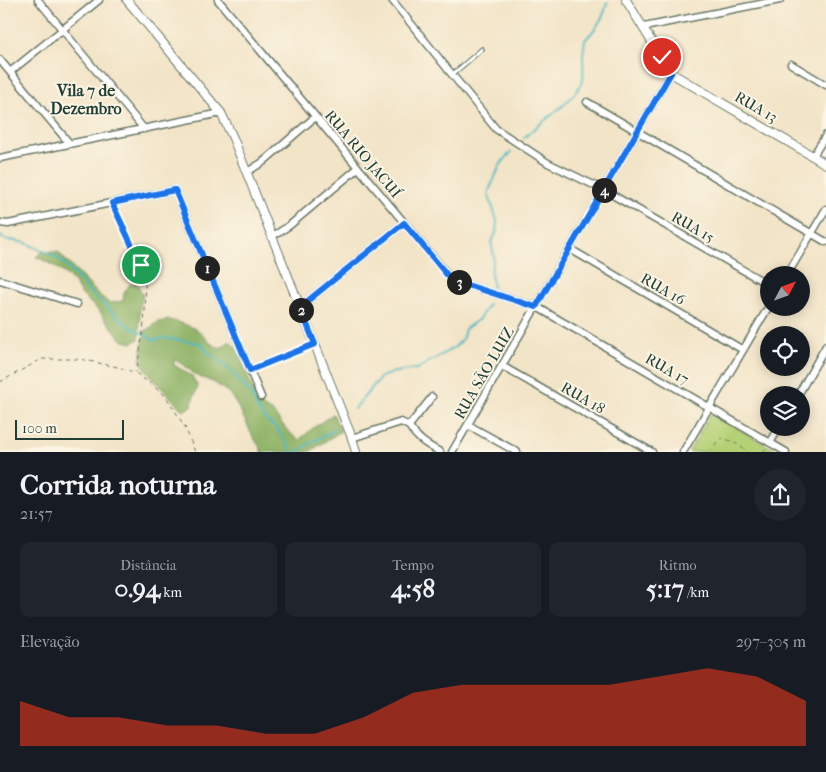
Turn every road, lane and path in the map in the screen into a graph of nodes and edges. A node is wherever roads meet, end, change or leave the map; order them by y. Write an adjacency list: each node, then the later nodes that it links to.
1 (38, 0): 9 (street)
2 (99, 0): 9 (street)
3 (127, 0): 18 (street)
4 (218, 0): 19 (street, RUA RIO JACUÍ)
5 (392, 0): 15 (street, RUA 15)
6 (626, 0): 8 (street)
7 (780, 0): 8 (street)
8 (644, 27): 14 (street)
9 (63, 30): 13 (street); 20 (street)
10 (482, 49): 15 (lane)
11 (0, 60): 13 (street)
12 (791, 64): 16 (street)
13 (10, 72): 23 (street)
14 (671, 73): 21 (street, RUA SÃO LUIZ); 24 (street, RUA 13)
15 (453, 75): 29 (street, RUA 15)
16 (826, 85)
17 (587, 102): 21 (street)
18 (221, 113): 20 (street); 28 (street)
19 (315, 117): 27 (street, RUA RIO JACUÍ); 28 (street)
20 (144, 129): 23 (street)
21 (638, 132): 29 (street, RUA SÃO LUIZ); 34 (street)
22 (826, 135): 24 (street)
23 (70, 144): 25 (street)
24 (814, 156): 26 (street, RUA 13)
25 (0, 158)
26 (826, 164)
27 (358, 168): 33 (street, RUA RIO JACUÍ); 35 (street)
28 (247, 172): 35 (street)
29 (604, 190): 37 (street, RUA SÃO LUIZ); 40 (street, RUA 15)
30 (112, 203): 32 (street); 49 (street); 50 (path)
31 (826, 209): 34 (street)
32 (0, 223)
33 (404, 223): 42 (street); 43 (street, RUA RIO JACUÍ)
34 (812, 233): 36 (street); 38 (street)
35 (272, 235): 42 (street)
36 (826, 242)
37 (570, 249): 43 (street, RUA SÃO LUIZ); 47 (street, RUA 16)
38 (792, 266)
39 (0, 280): 41 (street)
40 (760, 280)
41 (77, 304)
42 (300, 307): 45 (street)
43 (536, 307): 48 (street, RUA SÃO LUIZ); 55 (street, RUA 17)
44 (763, 316): 47 (street)
45 (315, 344): 49 (path); 59 (street)
46 (826, 346): 52 (street)
47 (743, 350): 55 (street)
48 (502, 366): 56 (street, RUA SÃO LUIZ); 66 (street, RUA 18)
49 (250, 370): 53 (street)
50 (136, 373): 51 (path); 61 (path)
51 (0, 382)
52 (803, 386)
53 (261, 397)
54 (432, 397): 57 (street)
55 (709, 408): 60 (street, RUA 17); 67 (street)
56 (468, 425): 64 (street, RUA SÃO LUIZ); 65 (street)
57 (409, 426): 59 (street); 63 (street)
58 (774, 436): 60 (street)
59 (352, 438): 62 (street)
60 (770, 443): 70 (street, RUA 17)
61 (195, 452)
62 (356, 452)
63 (440, 452)
64 (452, 452)
65 (517, 452)
66 (652, 452)
67 (683, 452)
68 (710, 452): 69 (path)
69 (748, 452)
70 (786, 452)

